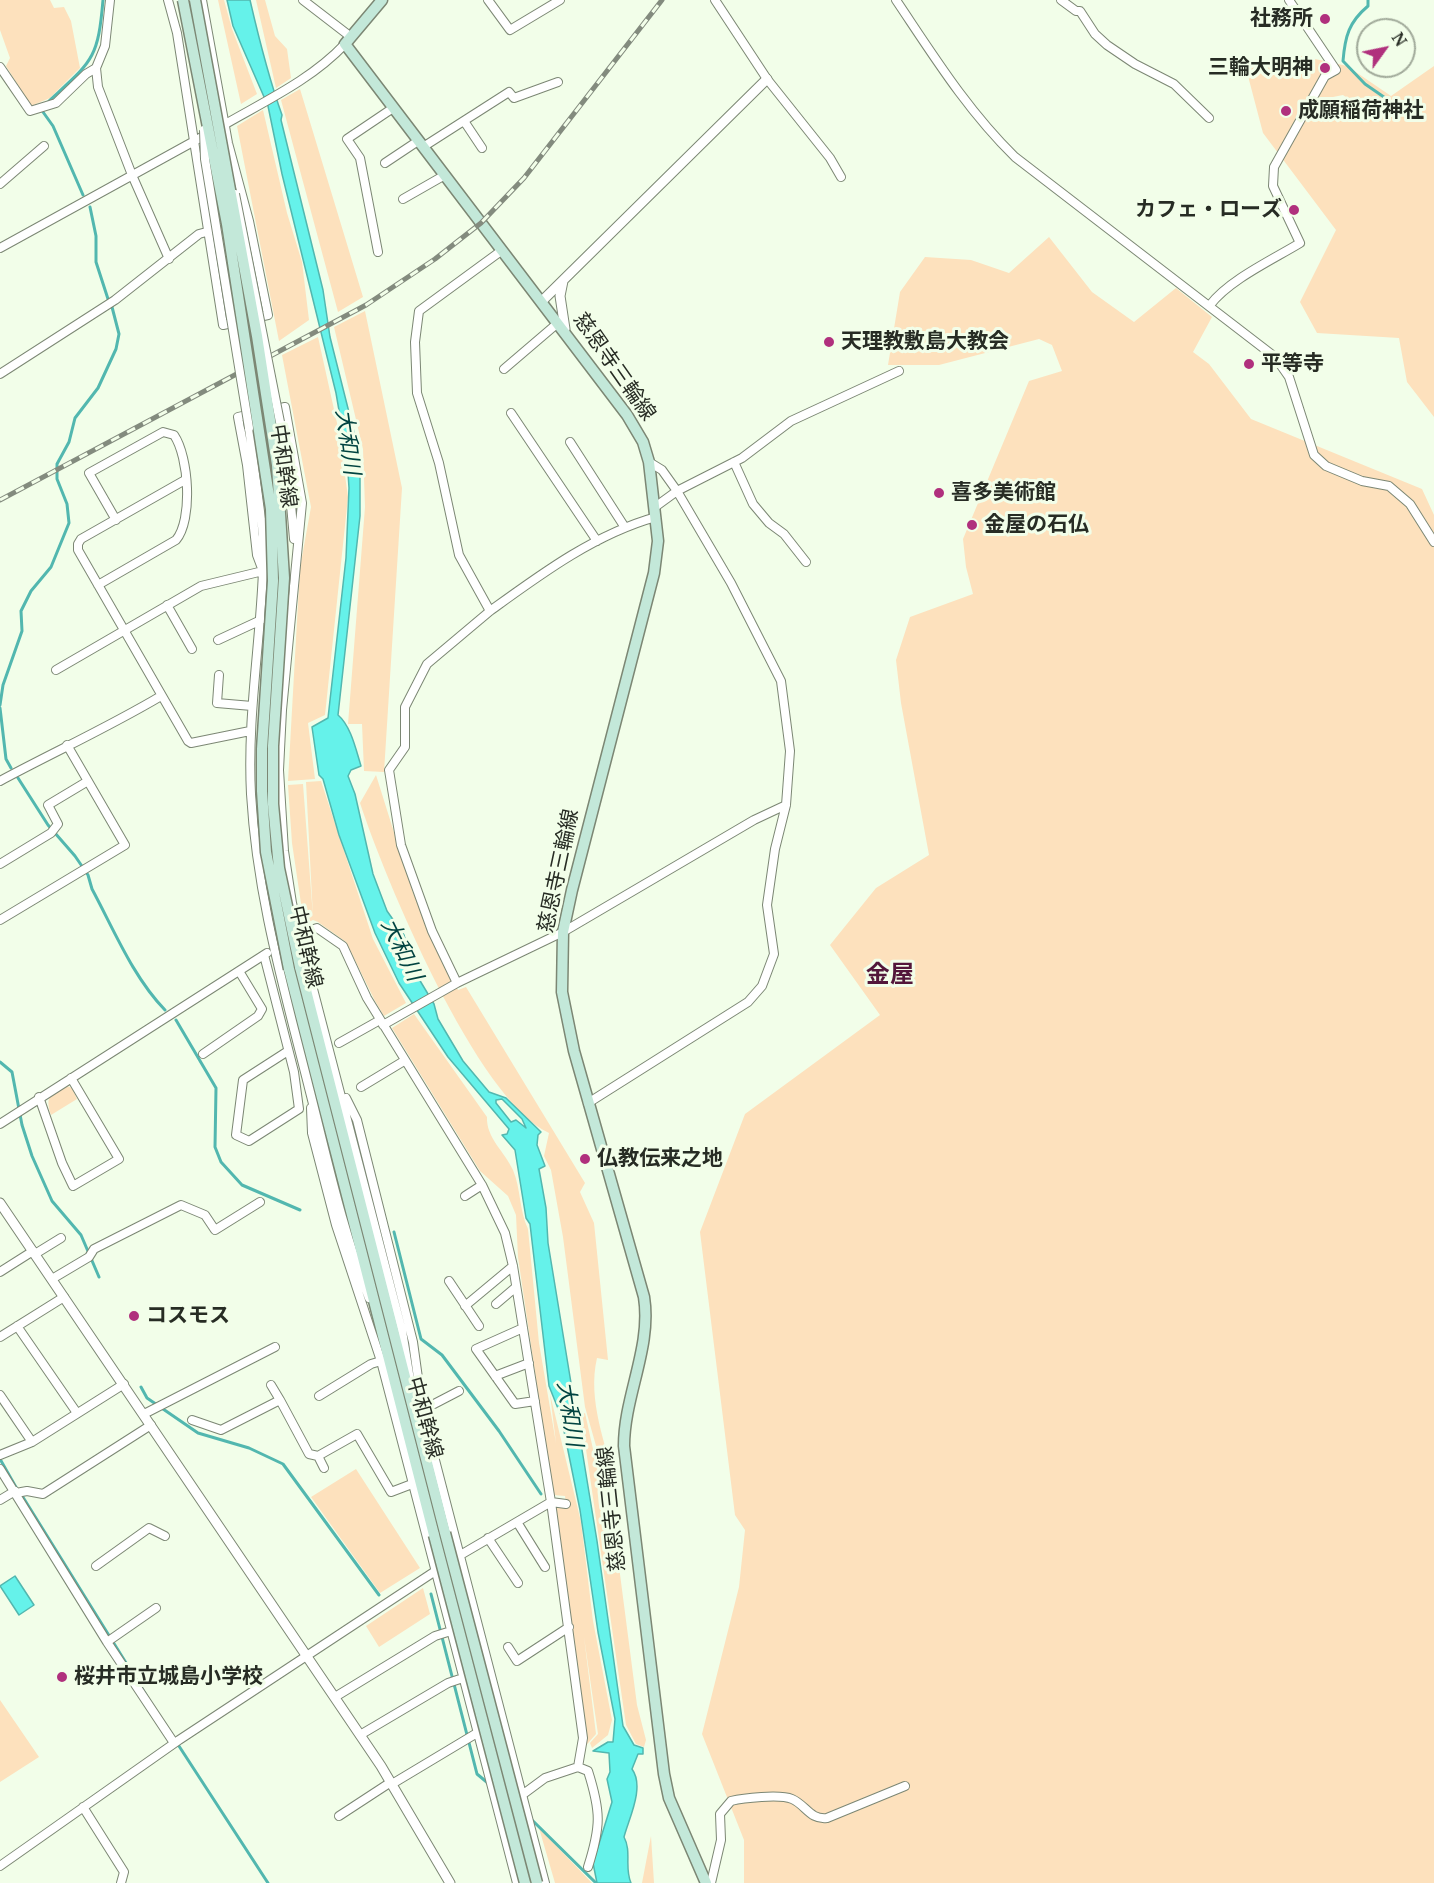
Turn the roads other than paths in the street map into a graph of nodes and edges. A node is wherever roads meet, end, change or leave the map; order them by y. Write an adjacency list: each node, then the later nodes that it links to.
1 (110, 0): 16 (street)
2 (168, 0): 24 (street)
3 (183, 0): 19 (main road, 中和幹線, bridge)
4 (195, 0): 28 (main road, 中和幹線, bridge)
5 (202, 0): 23 (street)
6 (303, 0): 14 (street)
7 (382, 0): 14 (main road)
8 (488, 0): 9 (street)
9 (560, 0)
10 (715, 0): 17 (street)
11 (896, 0): 43 (street)
12 (1060, 0): 21 (street)
13 (1288, 0): 43 (street)
14 (348, 40): 20 (main road, 慈恩寺三輪線); 23 (street)
15 (0, 67): 16 (street)
16 (96, 68): 31 (street)
17 (767, 79): 32 (street); 41 (street)
18 (558, 82): 22 (street)
19 (204, 103): 61 (street, bridge); 84 (main road, 中和幹線, bridge)
20 (393, 108): 25 (main road, 慈恩寺三輪線); 39 (street)
21 (1209, 118)
22 (464, 121): 25 (street); 27 (street)
23 (225, 125): 24 (street); 35 (street)
24 (195, 141): 31 (street); 36 (street)
25 (420, 144): 29 (street); 30 (main road, 慈恩寺三輪線)
26 (44, 146): 33 (street)
27 (482, 148)
28 (225, 154): 59 (street, bridge); 84 (main road, 中和幹線, bridge)
29 (385, 163)
30 (445, 175): 34 (street); 38 (main road, 慈恩寺三輪線)
31 (132, 176): 37 (street); 40 (street)
32 (841, 177)
33 (0, 184)
34 (403, 199)
35 (249, 221): 36 (street); 36 (street)
36 (209, 229): 40 (street)
37 (0, 248)
38 (501, 251): 42 (main road, 慈恩寺三輪線); 64 (street)
39 (378, 252)
40 (169, 259): 47 (street)
41 (563, 281): 42 (street); 44 (street)
42 (542, 301): 44 (main road, 慈恩寺三輪線)
43 (1210, 305): 58 (street)
44 (562, 326): 45 (street); 50 (main road, 慈恩寺三輪線)
45 (504, 369)
46 (899, 371): 51 (street)
47 (0, 374)
48 (511, 413): 57 (street)
49 (570, 442): 56 (street)
50 (649, 462): 53 (street); 54 (main road, 慈恩寺三輪線)
51 (734, 462): 53 (street); 60 (street)
52 (185, 480): 55 (street); 55 (street); 62 (street)
53 (677, 491): 54 (street); 77 (street)
54 (656, 512): 56 (street); 80 (main road, 慈恩寺三輪線)
55 (116, 520): 62 (street)
56 (624, 526): 57 (street)
57 (597, 541): 64 (street)
58 (1434, 542)
59 (296, 559): 61 (street); 81 (street)
60 (806, 562)
61 (263, 571): 63 (street); 65 (street)
62 (98, 585): 66 (street)
63 (167, 605): 66 (street); 68 (street)
64 (490, 611): 86 (street)
65 (261, 620): 67 (street); 72 (street)
66 (124, 630): 69 (street); 71 (street)
67 (218, 640)
68 (192, 649)
69 (57, 670)
70 (219, 675): 72 (street)
71 (161, 696): 73 (street); 74 (street)
72 (252, 706): 73 (street)
73 (250, 731): 82 (street)
74 (67, 745): 75 (street); 76 (street)
75 (0, 781)
76 (88, 781): 78 (street); 79 (street)
77 (786, 805): 80 (street); 96 (street)
78 (0, 864)
79 (0, 920)
80 (563, 932): 86 (street); 96 (main road, 慈恩寺三輪線)
81 (300, 933): 87 (street); 128 (street)
82 (274, 949): 83 (street); 94 (street)
83 (264, 955): 85 (street); 89 (street)
84 (294, 968): 115 (main road, 中和幹線); 128 (main road, 中和幹線)
85 (239, 971): 90 (street); 92 (street)
86 (457, 983): 87 (street)
87 (382, 1022): 88 (street); 91 (street)
88 (339, 1043)
89 (288, 1051): 89 (street)
90 (203, 1054)
91 (404, 1060): 93 (street); 98 (street)
92 (71, 1078): 95 (street); 95 (street)
93 (361, 1087)
94 (310, 1089): 115 (street); 118 (street)
95 (39, 1097): 97 (street)
96 (588, 1103): 177 (main road, 慈恩寺三輪線)
97 (0, 1124)
98 (482, 1185): 99 (street); 104 (street)
99 (465, 1196)
100 (260, 1202): 106 (street)
101 (0, 1203): 103 (street)
102 (61, 1238): 103 (street)
103 (34, 1252): 105 (street); 106 (street)
104 (513, 1266): 108 (street); 111 (street)
105 (0, 1272)
106 (52, 1280): 109 (street)
107 (449, 1281): 111 (street)
108 (516, 1287): 110 (street); 114 (street)
109 (64, 1298): 112 (street); 121 (street)
110 (496, 1304)
111 (465, 1306): 113 (street)
112 (17, 1326): 116 (street); 129 (street)
113 (479, 1326)
114 (523, 1328): 119 (street); 120 (street)
115 (381, 1330): 144 (main road, 中和幹線)
116 (0, 1337)
117 (275, 1347): 130 (street)
118 (381, 1361): 125 (street); 138 (street)
119 (529, 1363): 120 (street); 127 (street)
120 (495, 1376): 127 (street)
121 (124, 1384): 129 (street); 130 (street)
122 (271, 1385): 126 (street)
123 (459, 1391): 128 (street)
124 (0, 1395): 133 (street)
125 (319, 1396)
126 (279, 1400): 131 (street); 135 (street)
127 (535, 1401): 141 (street)
128 (418, 1408): 144 (main road, 中和幹線); 147 (street)
129 (77, 1413): 133 (street)
130 (144, 1414): 132 (street)
131 (192, 1420)
132 (151, 1425): 139 (street); 157 (street)
133 (32, 1442): 134 (street)
134 (2, 1454)
135 (318, 1456): 136 (street); 138 (street)
136 (324, 1468)
137 (0, 1469): 139 (street)
138 (412, 1484): 150 (street)
139 (16, 1492): 140 (street); 155 (street)
140 (0, 1500)
141 (551, 1502): 142 (street); 143 (street); 153 (street)
142 (566, 1504)
143 (517, 1522): 146 (street); 149 (street)
144 (440, 1534): 174 (main road, 中和幹線, bridge); 175 (main road, 中和幹線, bridge)
145 (165, 1536): 148 (street)
146 (488, 1538): 147 (street); 151 (street)
147 (460, 1555): 150 (street); 166 (street)
148 (96, 1566)
149 (545, 1567)
150 (436, 1571): 154 (street); 157 (street)
151 (518, 1583)
152 (156, 1608): 155 (street)
153 (570, 1627): 156 (street); 163 (street)
154 (451, 1631): 158 (street); 159 (street)
155 (110, 1639): 162 (street)
156 (508, 1647)
157 (308, 1655): 159 (street); 162 (street)
158 (463, 1678): 160 (street); 161 (street)
159 (335, 1697): 161 (street)
160 (477, 1732): 164 (street); 173 (street)
161 (360, 1735): 164 (street)
162 (175, 1743): 167 (street)
163 (578, 1767): 166 (street); 170 (street)
164 (391, 1783): 168 (street); 172 (street)
165 (905, 1786): 178 (street)
166 (522, 1795): 176 (street)
167 (83, 1807): 169 (street); 171 (street)
168 (339, 1816)
169 (0, 1866)
170 (588, 1867)
171 (121, 1883)
172 (450, 1883)
173 (517, 1883)
174 (525, 1883)
175 (537, 1883)
176 (545, 1883)
177 (706, 1883)
178 (711, 1883)

